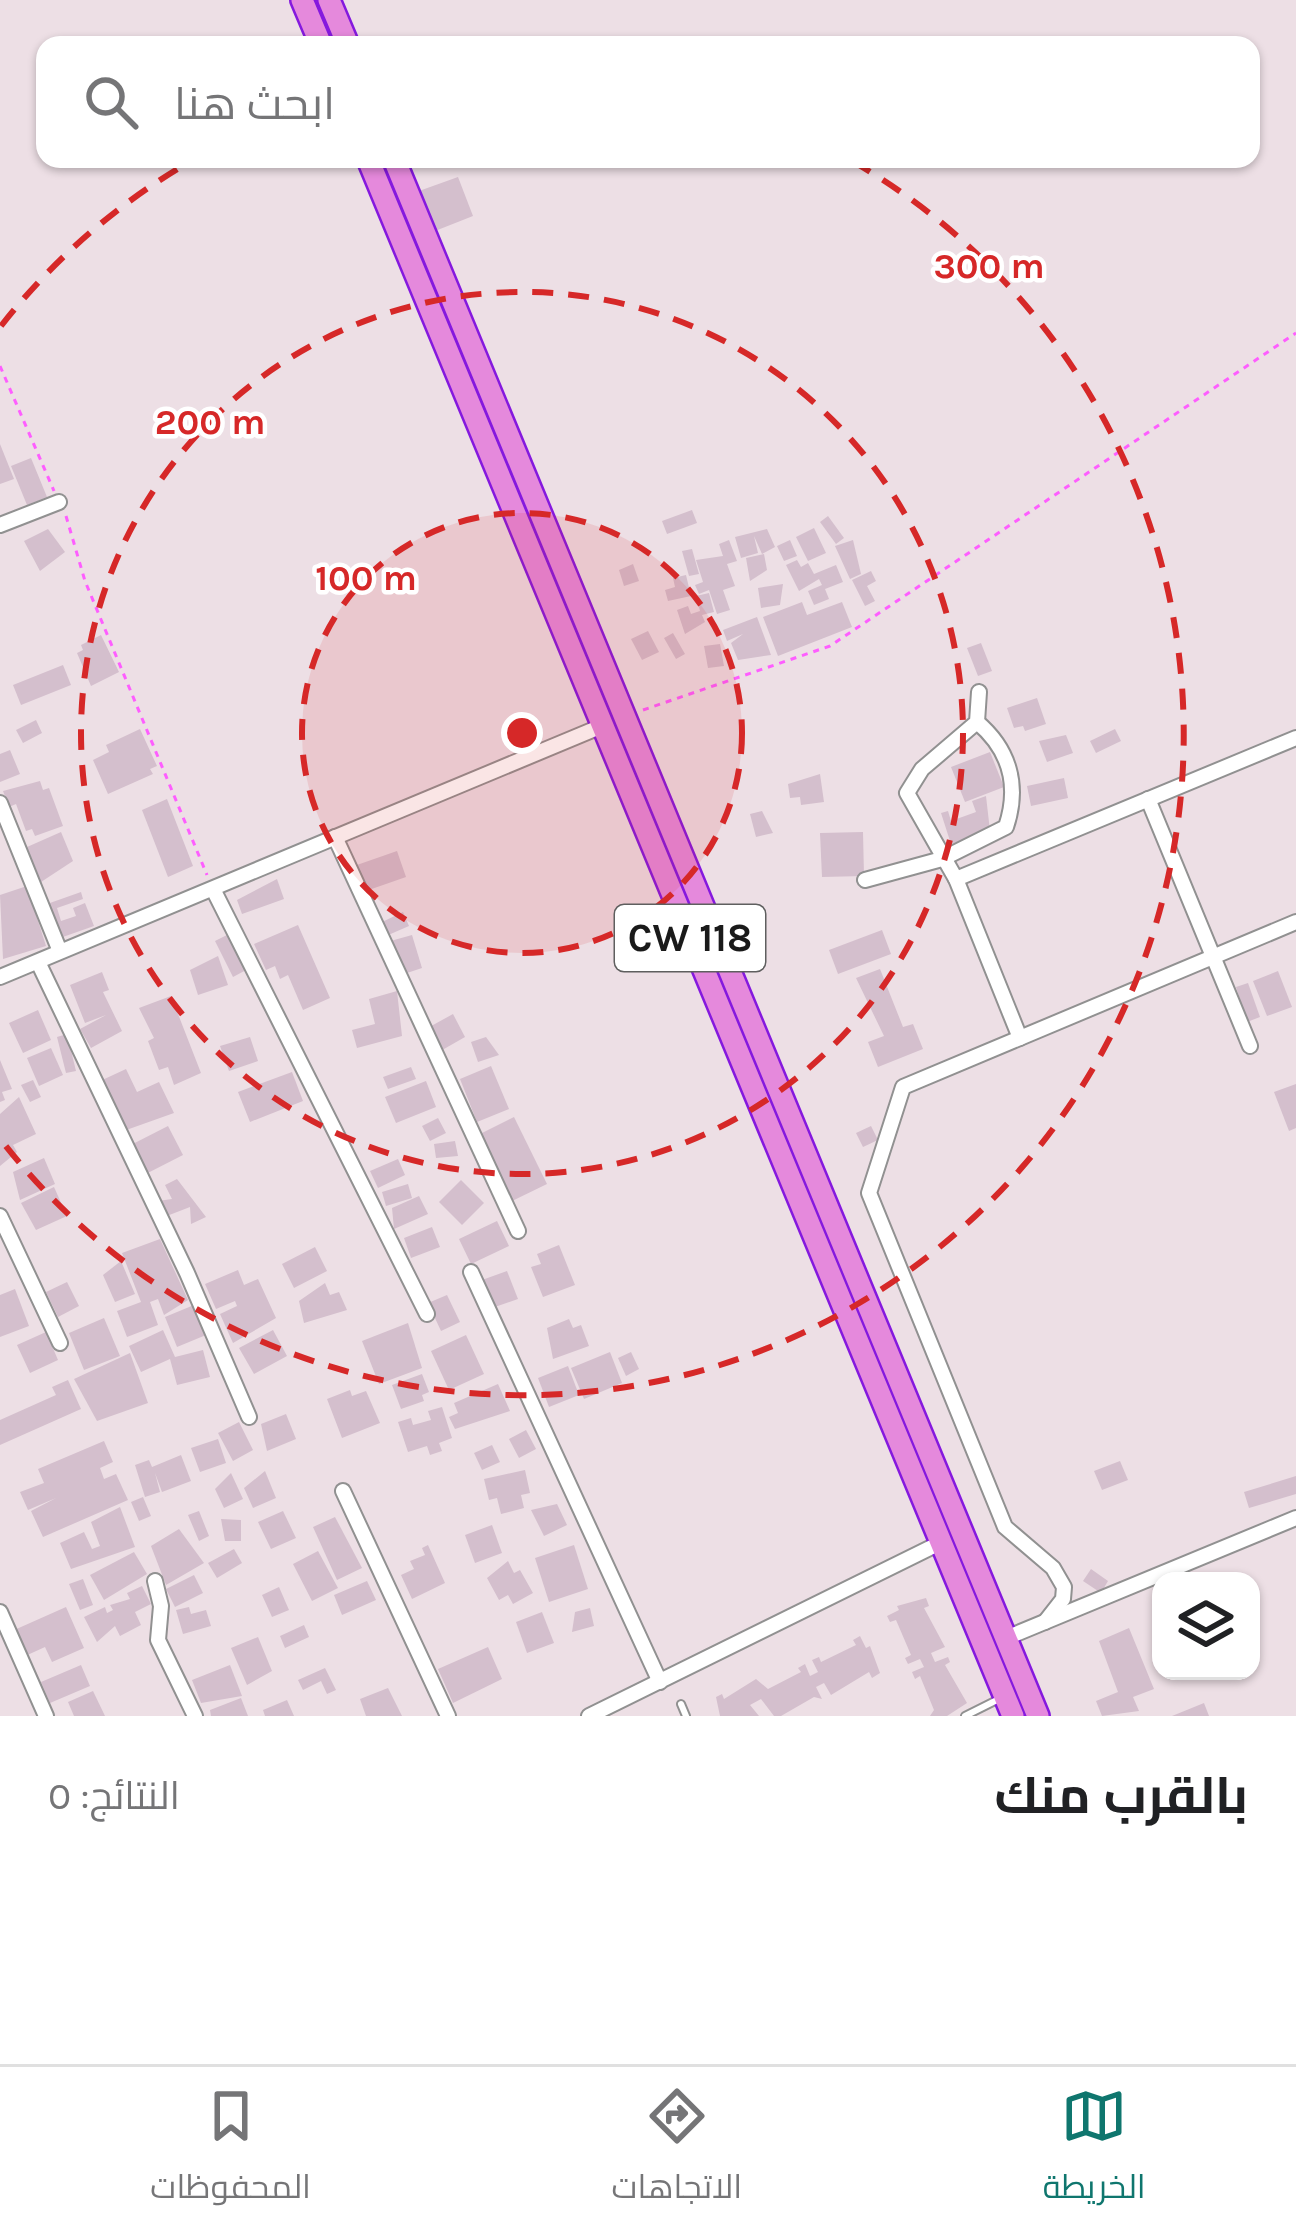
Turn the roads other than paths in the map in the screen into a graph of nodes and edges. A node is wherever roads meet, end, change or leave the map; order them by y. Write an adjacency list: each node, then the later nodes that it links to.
1 (302, 0): 3 (highway)
2 (329, 0): 4 (highway)
3 (317, 36)
4 (343, 36)
5 (372, 168): 11 (highway, CW 118)
6 (398, 168): 39 (highway, CW 118)
7 (59, 502): 8 (street)
8 (0, 525)
9 (979, 692): 10 (street)
10 (977, 722): 16 (street); 16 (street)
11 (602, 726): 15 (street); 35 (highway, CW 118)
12 (1296, 738): 13 (street)
13 (1148, 799): 17 (street); 22 (street)
14 (0, 803): 21 (street)
15 (334, 837): 19 (street); 28 (street)
16 (941, 860): 17 (street); 18 (street)
17 (956, 879): 25 (street)
18 (866, 880)
19 (213, 889): 21 (street); 30 (street)
20 (1296, 922): 22 (street)
21 (59, 950): 23 (street)
22 (1214, 957): 25 (street); 26 (street)
23 (38, 962): 24 (street); 32 (street)
24 (0, 977)
25 (1020, 1038): 38 (street)
26 (1250, 1046)
27 (0, 1216): 31 (street)
28 (518, 1231)
29 (471, 1272): 40 (street)
30 (427, 1315)
31 (60, 1343)
32 (249, 1417)
33 (343, 1491): 46 (street)
34 (1296, 1518): 38 (street)
35 (942, 1542): 40 (street); 43 (highway, CW 118)
36 (155, 1581): 45 (street)
37 (0, 1612): 44 (street)
38 (1045, 1622): 39 (street)
39 (1006, 1638): 41 (highway, CW 118)
40 (660, 1682): 47 (street)
41 (1025, 1684): 43 (lane); 50 (highway, CW 118)
42 (681, 1705): 48 (lane)
43 (1008, 1707): 49 (lane)
44 (46, 1716)
45 (195, 1716)
46 (448, 1716)
47 (589, 1716)
48 (686, 1716)
49 (965, 1716)
50 (1038, 1716)

